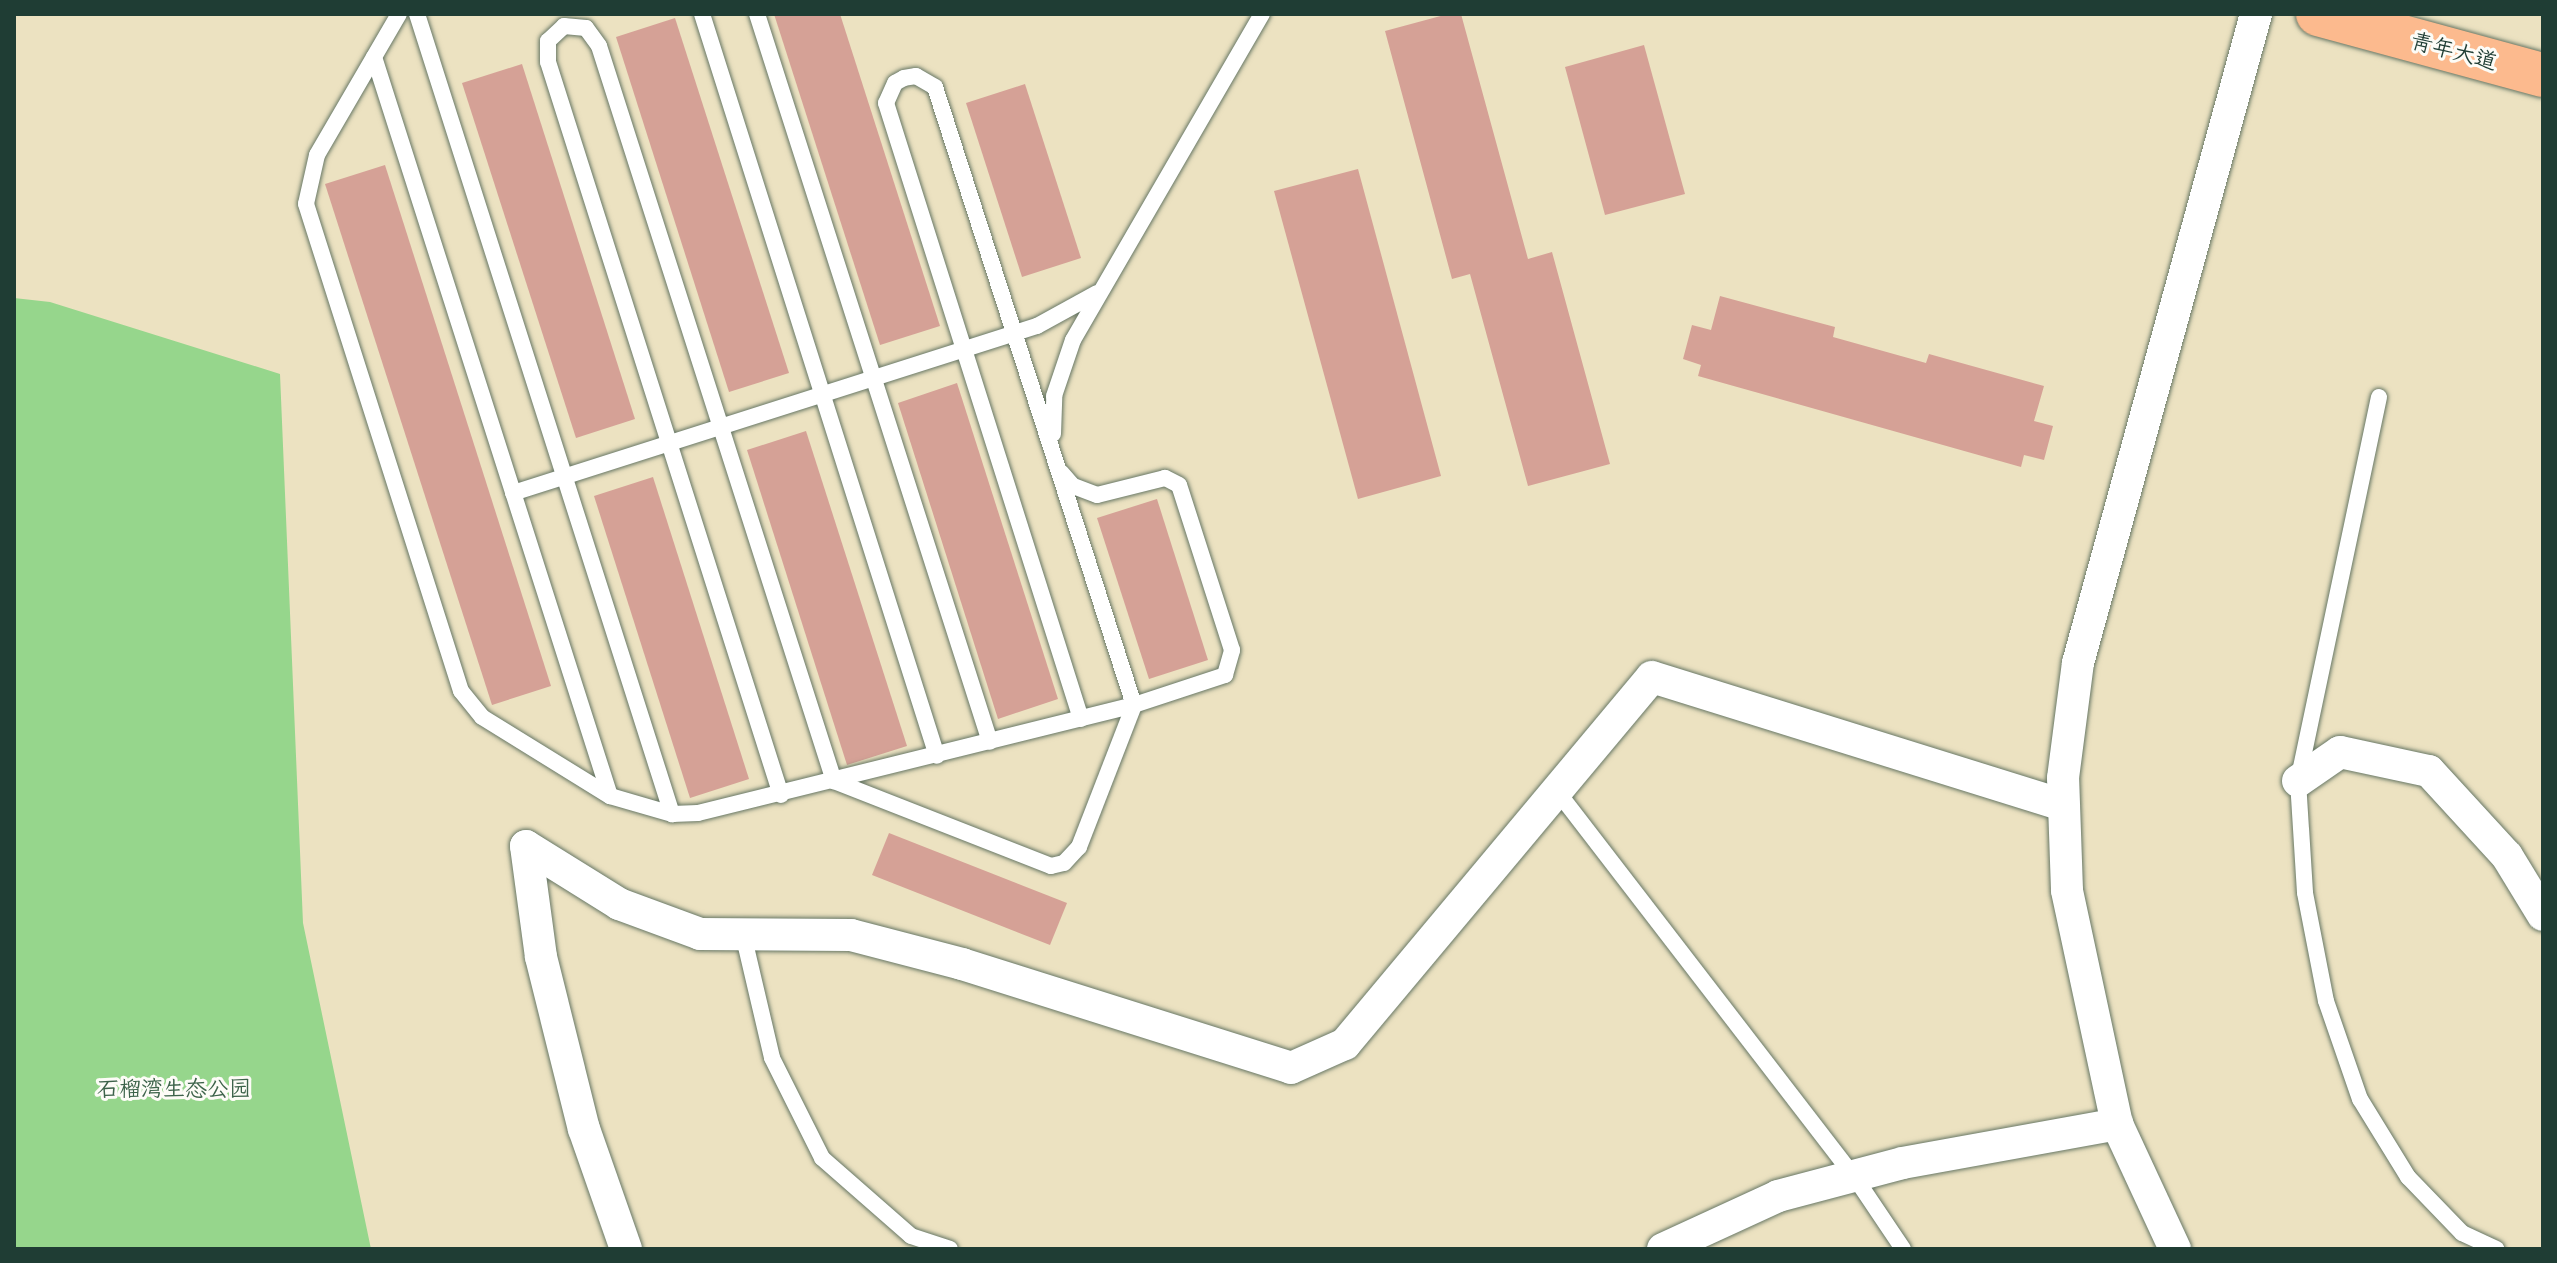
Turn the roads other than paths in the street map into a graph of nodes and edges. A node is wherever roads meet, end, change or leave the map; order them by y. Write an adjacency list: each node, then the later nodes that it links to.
1 (399, 14): 8 (lane)
2 (417, 14): 19 (lane)
3 (702, 14): 14 (lane)
4 (757, 14): 13 (lane)
5 (1262, 14): 10 (lane)
6 (2256, 14): 30 (street)
7 (2318, 14): 9 (highway, 青年大道)
8 (374, 57): 20 (lane); 29 (lane)
9 (2543, 75)
10 (1101, 290): 11 (lane); 18 (lane)
11 (1015, 333): 12 (lane); 12 (lane); 18 (lane)
12 (963, 349): 13 (lane); 22 (lane)
13 (874, 378): 14 (lane); 23 (lane)
14 (822, 394): 16 (lane); 24 (lane)
15 (2379, 397): 26 (lane)
16 (721, 427): 17 (lane); 17 (lane); 25 (lane)
17 (670, 443): 19 (lane); 28 (lane)
18 (1057, 465): 21 (lane); 21 (lane)
19 (565, 476): 20 (lane); 31 (lane)
20 (513, 493): 29 (lane)
21 (1134, 705): 22 (lane); 25 (lane)
22 (1081, 719): 23 (lane)
23 (990, 742): 24 (lane)
24 (937, 756): 25 (lane)
25 (834, 781): 28 (lane)
26 (2298, 781): 32 (street); 42 (lane)
27 (1557, 791): 30 (street); 33 (street); 35 (lane)
28 (781, 795): 31 (lane)
29 (610, 796): 31 (lane)
30 (2064, 805): 34 (street)
31 (672, 814)
32 (2543, 915)
33 (743, 934): 36 (lane); 37 (street)
34 (2117, 1124): 35 (street); 41 (street)
35 (1854, 1176): 39 (street); 40 (lane)
36 (912, 1242): 38 (lane)
37 (626, 1249)
38 (950, 1249)
39 (1663, 1249)
40 (1903, 1249)
41 (2175, 1249)
42 (2496, 1249)

